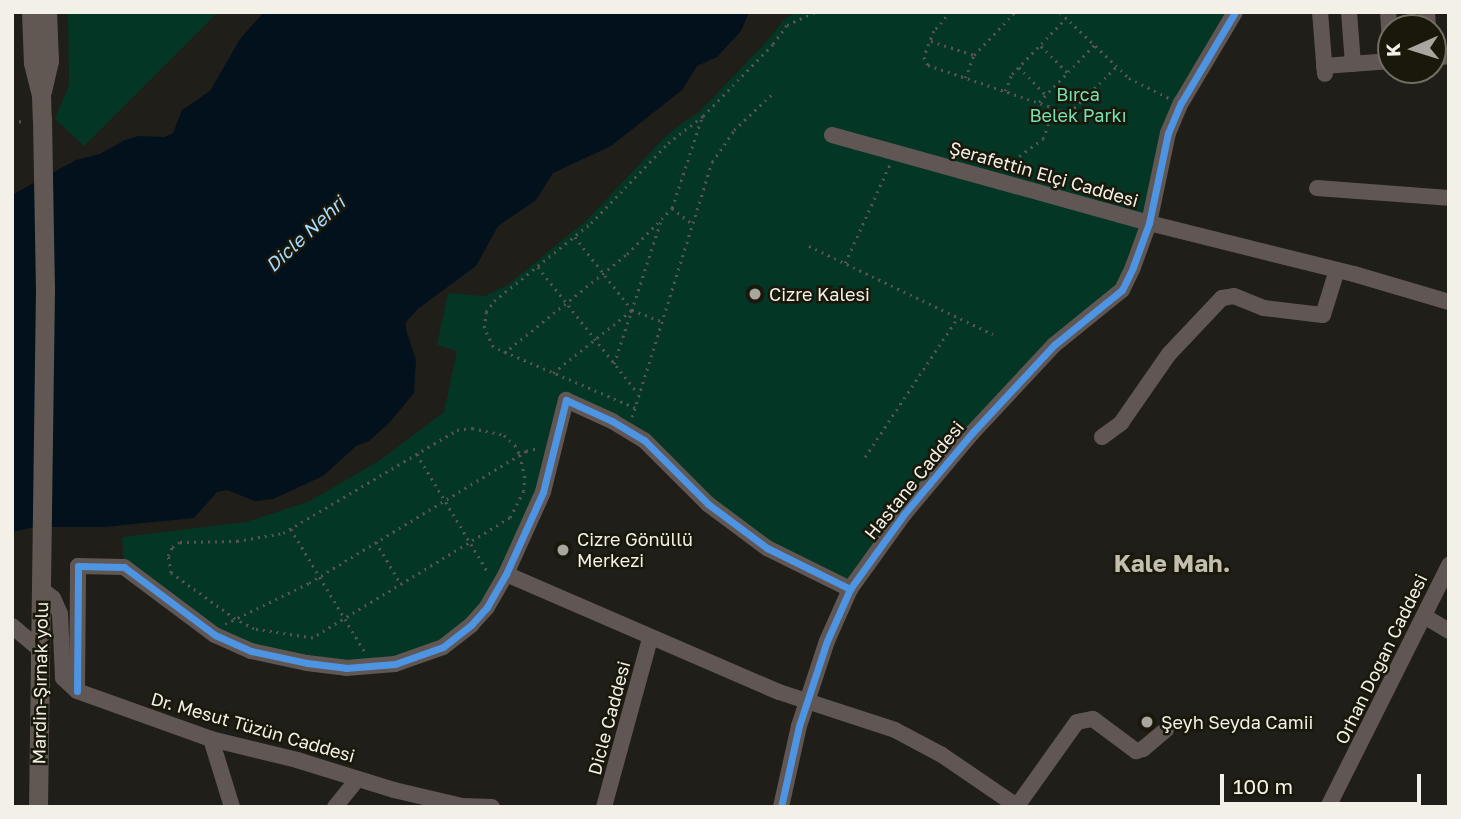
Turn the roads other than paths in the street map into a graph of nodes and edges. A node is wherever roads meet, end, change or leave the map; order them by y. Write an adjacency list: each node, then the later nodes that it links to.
1 (31, 12): 8 (main road)
2 (47, 12): 8 (main road)
3 (1236, 12): 12 (street, Hastane Caddesi)
4 (1320, 12): 7 (street)
5 (1349, 12): 7 (street)
6 (1377, 62): 7 (street)
7 (1353, 64)
8 (41, 96): 18 (main road, Mardin-Şırnak yolu)
9 (832, 135): 12 (street, Şerafettin Elçi Caddesi)
10 (1317, 188): 11 (street)
11 (1449, 198)
12 (1149, 223): 13 (street, Şerafettin Elçi Caddesi); 19 (street, Hastane Caddesi)
13 (1337, 270): 14 (street, Şerafettin Elçi Caddesi); 15 (street)
14 (1449, 302)
15 (1102, 437)
16 (1449, 565): 20 (street, Orhan Doğan Caddesi)
17 (502, 582): 19 (street); 23 (street); 25 (street)
18 (41, 589): 24 (main road, Mardin-Şırnak yolu); 25 (street)
19 (850, 589): 26 (street, Hastane Caddesi)
20 (1424, 616): 22 (street); 37 (street, Orhan Doğan Caddesi)
21 (12, 626): 24 (street)
22 (1449, 631)
23 (650, 639): 26 (street); 35 (street, Dicle Caddesi)
24 (41, 650): 31 (main road, Mardin-Şırnak yolu)
25 (77, 691): 28 (street, Dr. Mesut Tüzün Caddesi)
26 (809, 701): 30 (street); 36 (street, Hastane Caddesi)
27 (1166, 730): 30 (street)
28 (211, 739): 29 (street, Dr. Mesut Tüzün Caddesi); 32 (street)
29 (358, 779): 33 (street); 34 (street, Dr. Mesut Tüzün Caddesi)
30 (1018, 806)
31 (38, 807)
32 (232, 807)
33 (335, 807)
34 (492, 807)
35 (604, 807)
36 (781, 807)
37 (1328, 807)

